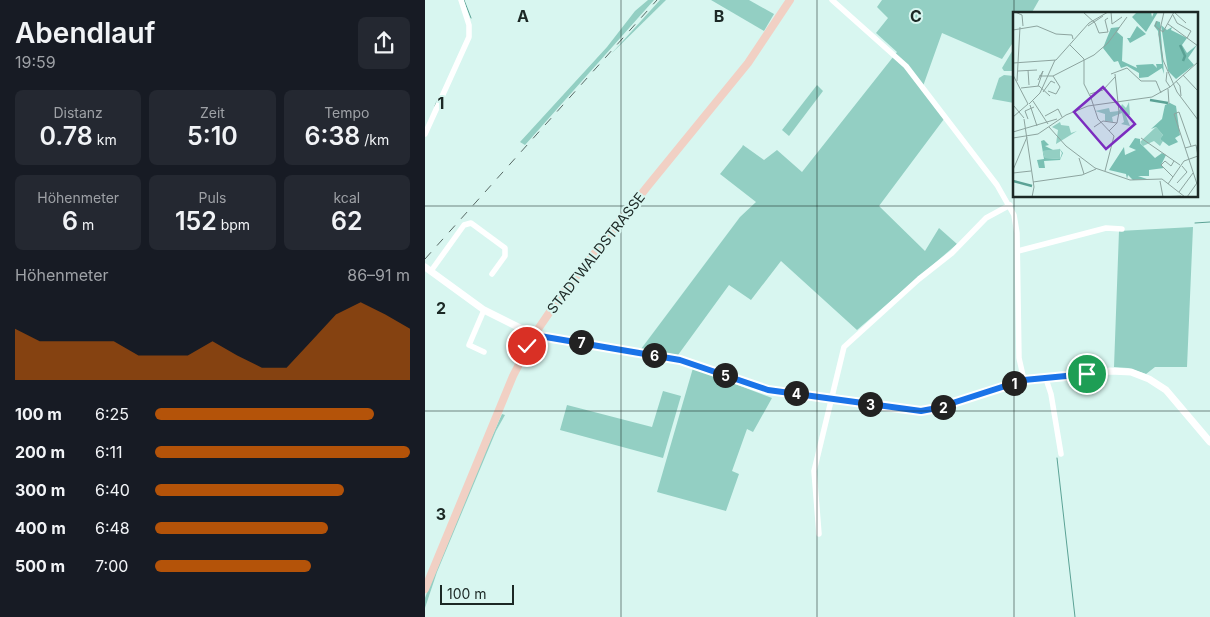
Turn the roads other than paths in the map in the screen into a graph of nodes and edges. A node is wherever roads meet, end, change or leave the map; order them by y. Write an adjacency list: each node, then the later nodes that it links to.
1 (461, 0): 4 (street)
2 (790, 0): 11 (main road, STADTWALDSTRASSE)
3 (832, 0): 5 (street)
4 (425, 134)
5 (1010, 205): 7 (street); 15 (street)
6 (1122, 228): 7 (street)
7 (1018, 251): 14 (street)
8 (428, 269): 9 (street); 10 (street)
9 (492, 274)
10 (484, 310): 11 (street); 12 (street)
11 (534, 335): 15 (street); 19 (main road, STADTWALDSTRASSE)
12 (484, 352)
13 (1046, 379): 14 (street); 16 (street); 17 (street)
14 (1024, 380): 15 (street)
15 (832, 397): 18 (street)
16 (1210, 442)
17 (1061, 454)
18 (819, 534)
19 (425, 589)

